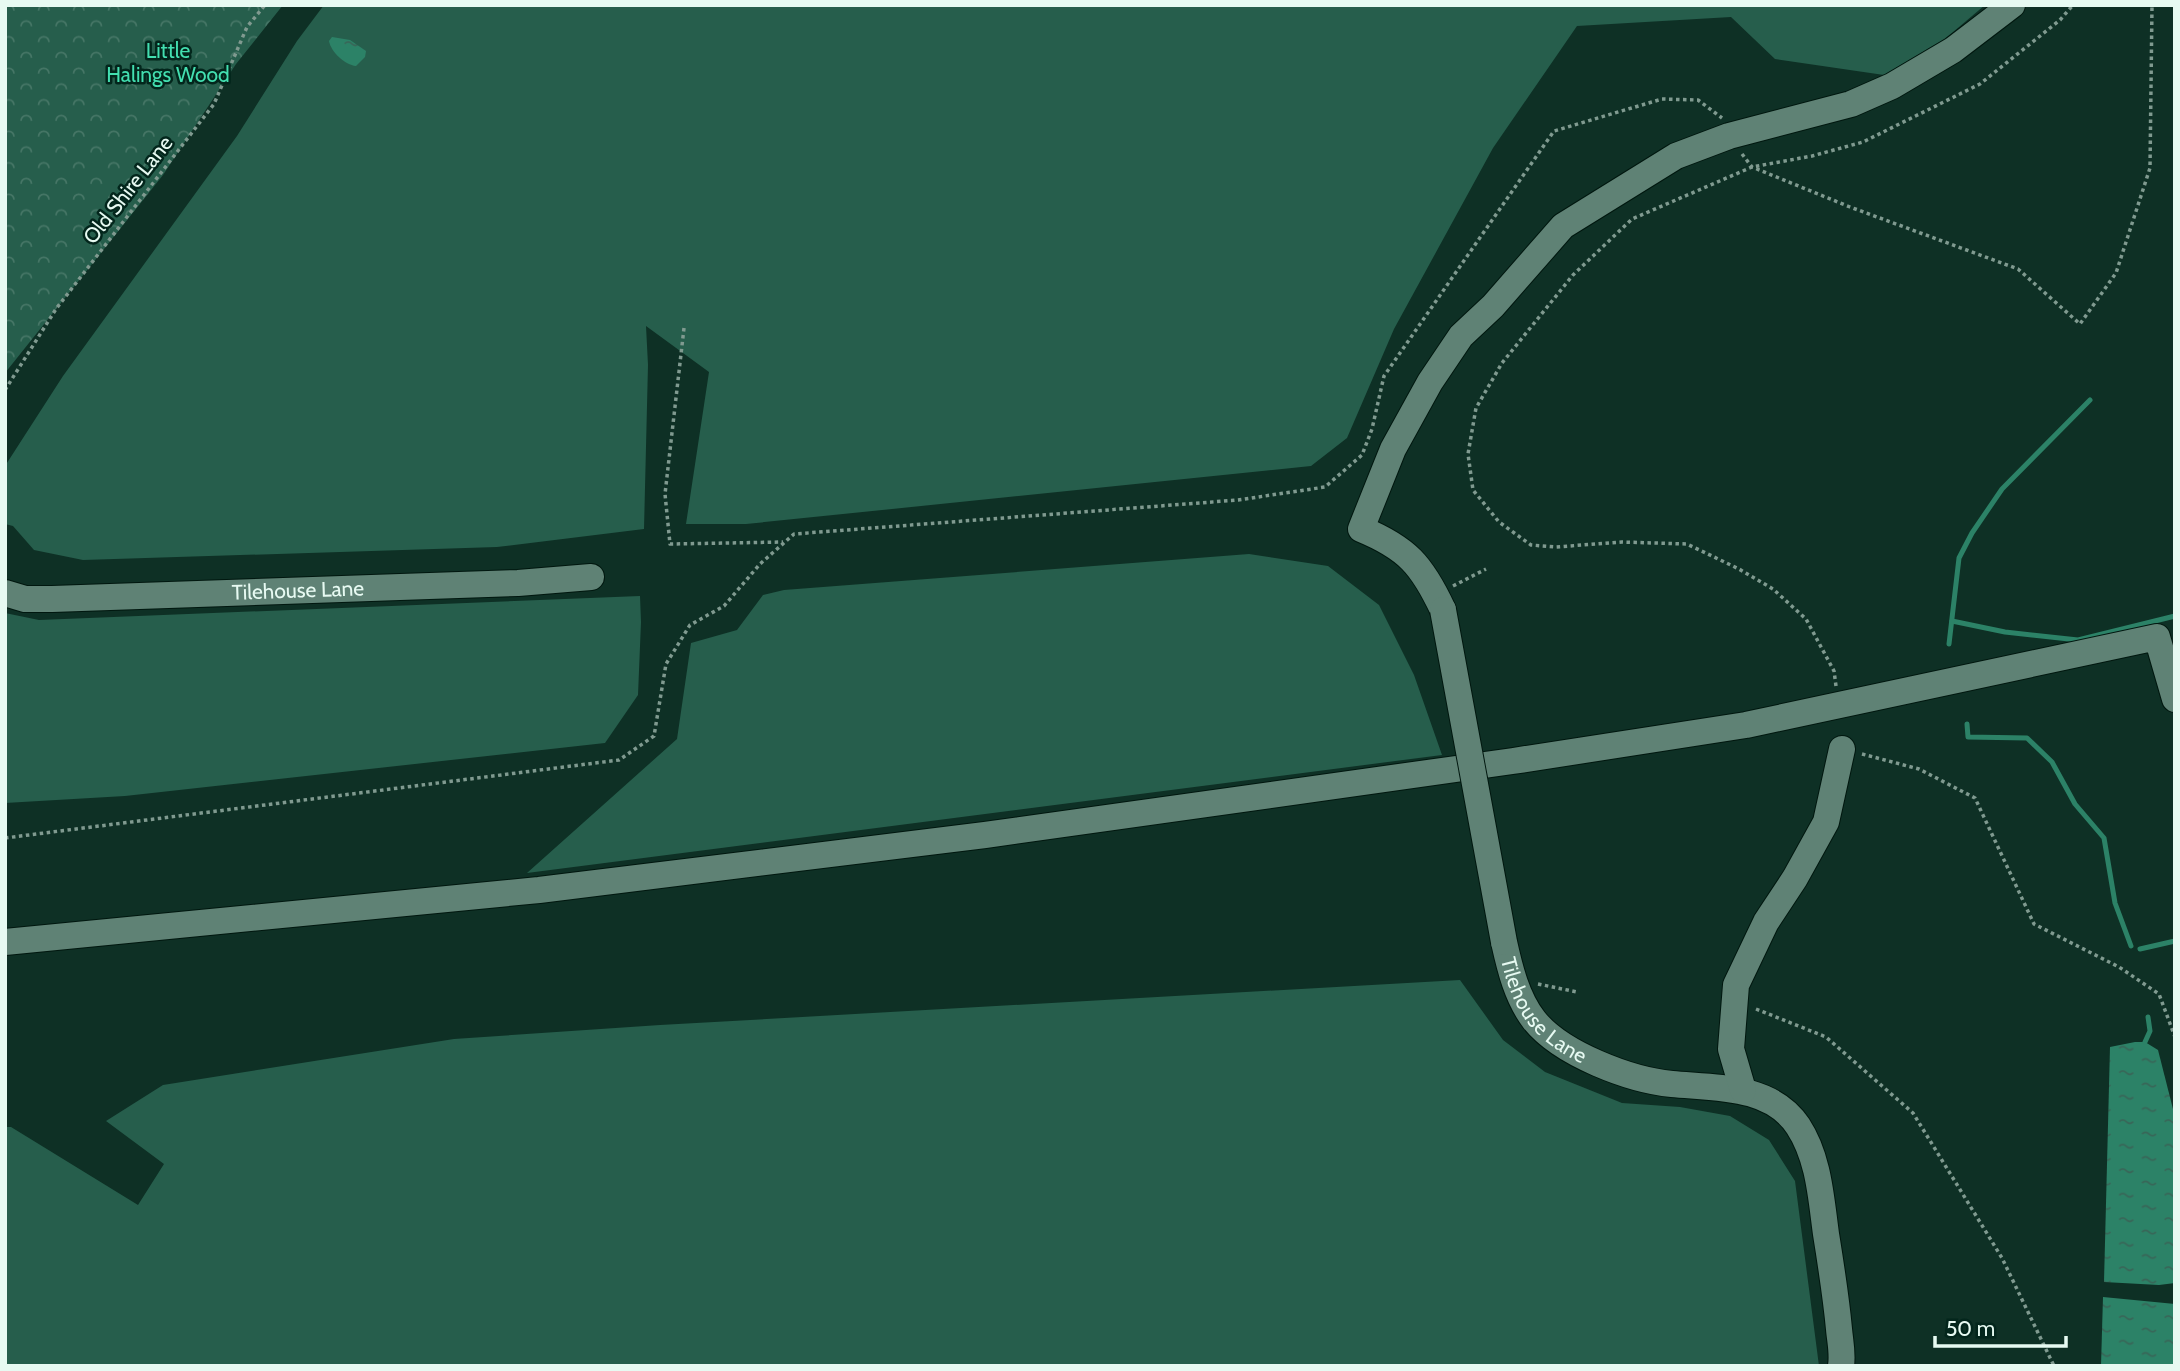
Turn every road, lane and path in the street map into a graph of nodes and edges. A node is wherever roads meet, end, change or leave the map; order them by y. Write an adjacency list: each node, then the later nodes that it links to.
1 (265, 5): 8 (path, Old Shire Lane)
2 (2012, 5): 13 (street, Tilehouse Lane)
3 (2073, 5): 6 (path)
4 (2152, 5): 6 (path)
5 (1698, 100): 9 (path)
6 (1752, 167): 15 (path)
7 (684, 328): 9 (path)
8 (5, 390)
9 (785, 542): 17 (path)
10 (1486, 569): 13 (path)
11 (591, 577): 12 (street, Tilehouse Lane)
12 (5, 593)
13 (1439, 602): 19 (street, Tilehouse Lane, bridge)
14 (2175, 698): 15 (street)
15 (1840, 705): 18 (street)
16 (1842, 749): 21 (street); 22 (path)
17 (5, 838)
18 (5, 942)
19 (1513, 979): 20 (path); 23 (street, Tilehouse Lane)
20 (1577, 992)
21 (1735, 1001): 23 (street); 25 (path)
22 (2175, 1037)
23 (1743, 1090): 24 (street, Tilehouse Lane)
24 (1841, 1366)
25 (2054, 1366)

